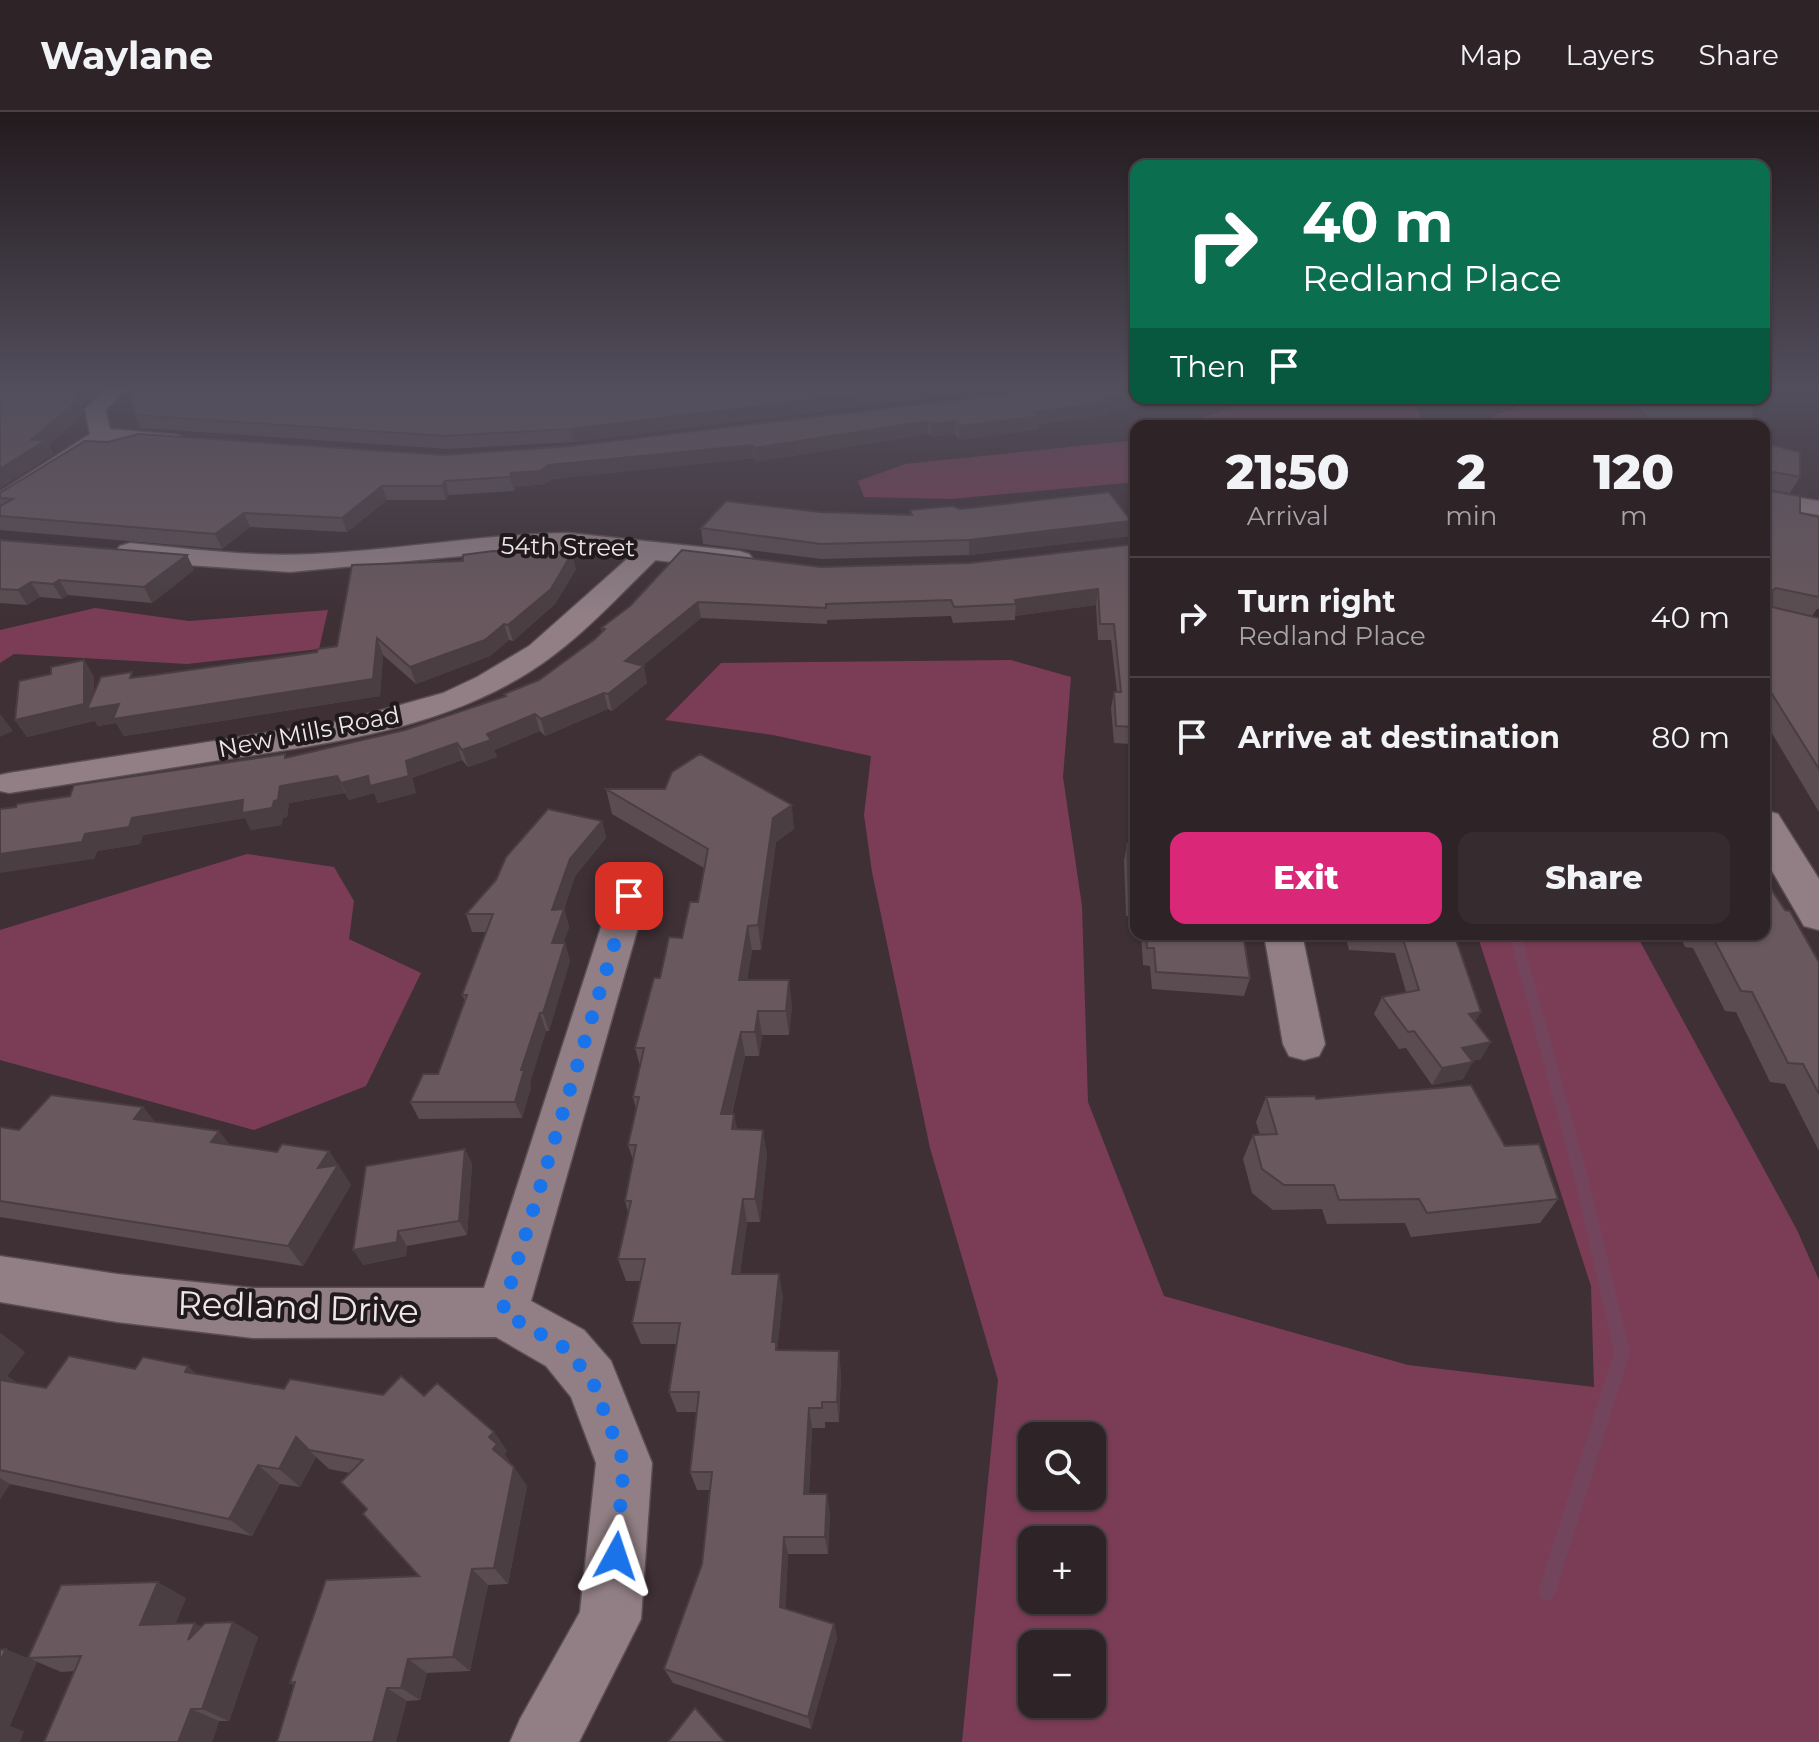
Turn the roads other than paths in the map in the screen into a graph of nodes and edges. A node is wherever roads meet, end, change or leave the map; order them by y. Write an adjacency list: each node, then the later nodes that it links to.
1 (67, 462): 3 (street)
2 (1770, 500): 4 (street)
3 (0, 502)
4 (1819, 508)
5 (653, 549): 6 (street, 54th Street); 7 (street, 54th Street); 8 (street, New Mills Road)
6 (109, 551)
7 (760, 563)
8 (9, 783)
9 (1770, 833): 11 (street)
10 (629, 896): 15 (street)
11 (1819, 915)
12 (1284, 940): 13 (street)
13 (1304, 1044)
14 (0, 1279): 15 (street, Redland Drive)
15 (502, 1312): 16 (street)
16 (543, 1742)

